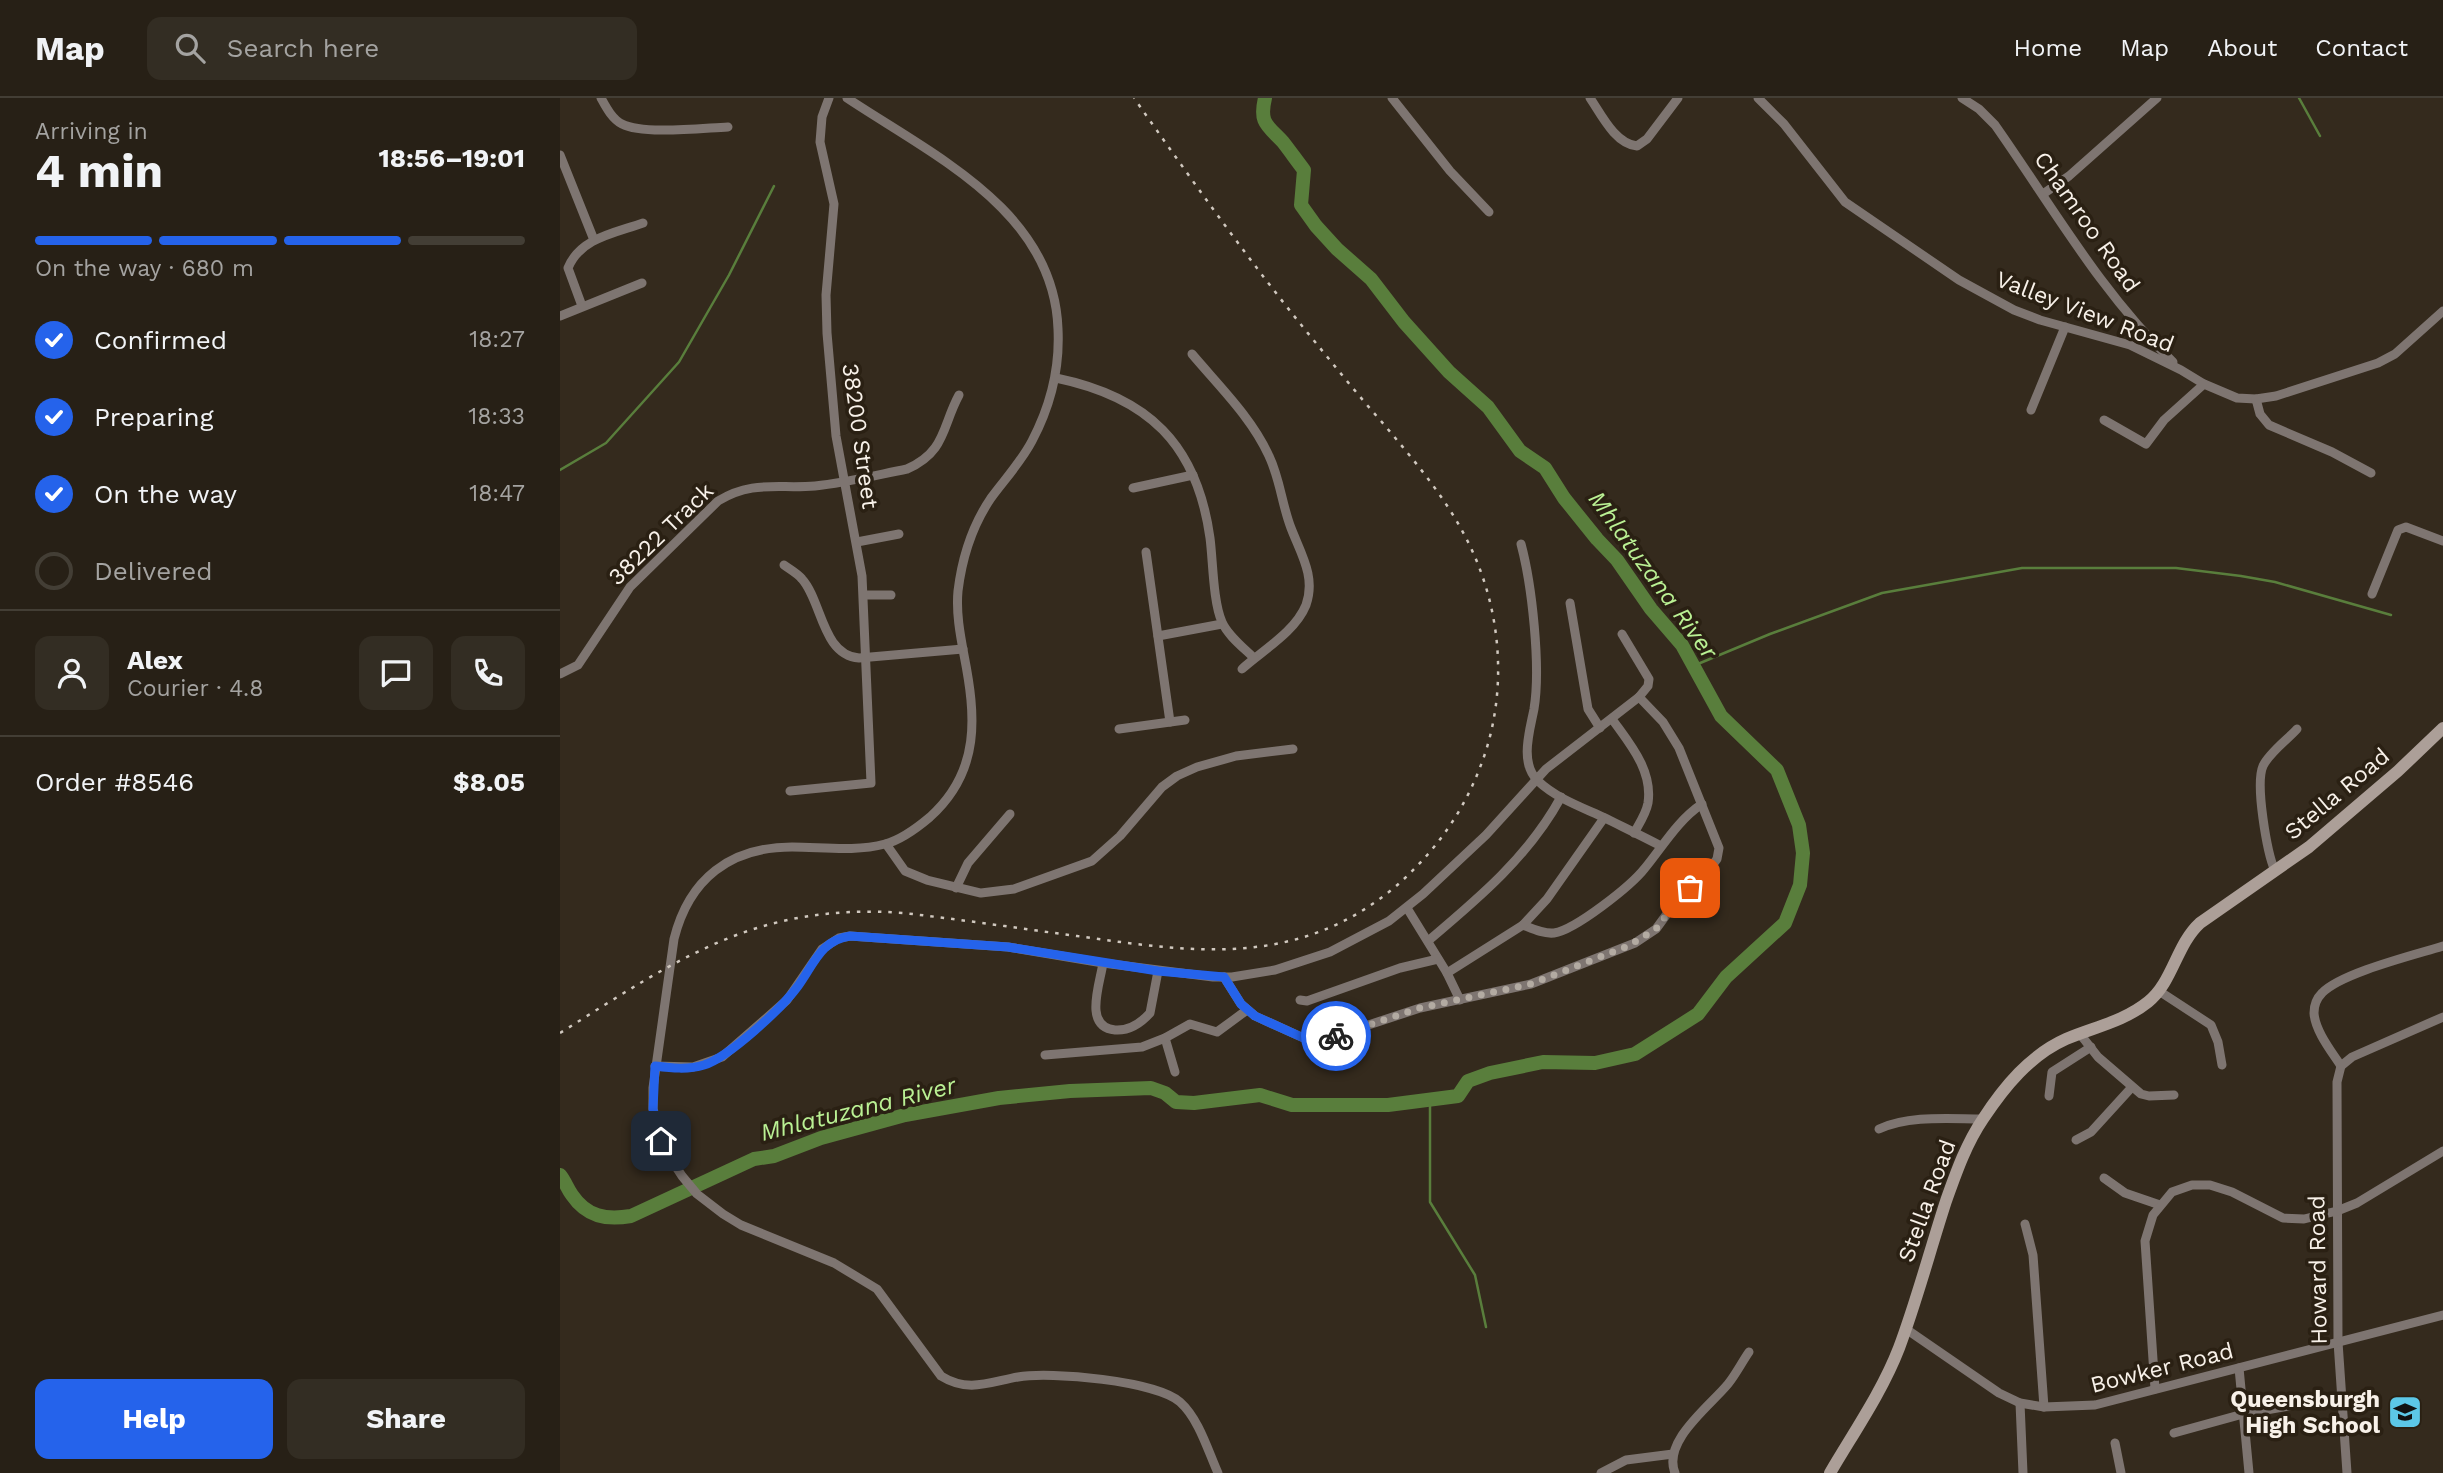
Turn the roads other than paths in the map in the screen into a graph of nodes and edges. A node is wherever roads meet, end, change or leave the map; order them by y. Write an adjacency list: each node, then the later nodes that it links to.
1 (601, 98): 10 (street)
2 (829, 98): 31 (street, 38200 Street)
3 (848, 98): 23 (street)
4 (1392, 98): 13 (street)
5 (1590, 98): 6 (street)
6 (1678, 98)
7 (1758, 98): 20 (street, Valley View Road)
8 (1962, 98): 12 (street, Chamroo Road)
9 (2157, 98): 12 (street)
10 (728, 127)
11 (560, 155): 15 (street)
12 (2043, 194): 22 (street, Chamroo Road)
13 (1489, 212)
14 (643, 223): 15 (street)
15 (594, 240): 17 (street)
16 (642, 283): 17 (street)
17 (582, 306): 19 (street)
18 (2443, 311): 26 (street, Valley View Road)
19 (560, 316)
20 (2065, 327): 22 (street, Valley View Road); 27 (street)
21 (1192, 354): 48 (street)
22 (2181, 370): 24 (street, Valley View Road)
23 (1056, 378): 30 (street); 46 (street)
24 (2204, 384): 26 (street, Valley View Road); 28 (street)
25 (959, 395): 31 (street, 38222 Track)
26 (2256, 399): 29 (street)
27 (2031, 410)
28 (2104, 420)
29 (2371, 473)
30 (1193, 475): 32 (street); 43 (street)
31 (845, 480): 35 (street, 38200 Street); 50 (street, 38222 Track)
32 (1133, 488)
33 (899, 534): 35 (street)
34 (2443, 541): 39 (street)
35 (857, 542): 40 (street, 38200 Street)
36 (1521, 544): 61 (street)
37 (1146, 552): 45 (street)
38 (784, 565): 47 (street)
39 (2372, 594)
40 (864, 595): 41 (street); 47 (street, 38200 Street)
41 (891, 595)
42 (1570, 603): 55 (street)
43 (1222, 624): 45 (street); 48 (street)
44 (1622, 634): 51 (street)
45 (1158, 636): 54 (street)
46 (963, 649): 47 (street); 68 (street)
47 (865, 657): 62 (street, 38200 Street)
48 (1254, 658): 49 (street)
49 (1242, 669)
50 (560, 674)
51 (1639, 697): 53 (street); 64 (street)
52 (1185, 719): 54 (street)
53 (1612, 719): 55 (street); 67 (street)
54 (1170, 722): 57 (street)
55 (1600, 728): 61 (street)
56 (2443, 728): 59 (main road, Stella Road)
57 (1119, 729)
58 (2297, 729): 70 (street)
59 (2437, 742): 70 (main road, Stella Road)
60 (1293, 749): 71 (street)
61 (1536, 779): 63 (street); 74 (street)
62 (790, 791)
63 (1561, 797): 66 (street); 76 (street)
64 (1702, 804): 69 (street); 72 (street)
65 (1010, 814): 71 (street)
66 (1604, 818): 67 (street); 75 (street)
67 (1634, 833): 69 (street)
68 (886, 844): 71 (street); 93 (street)
69 (1661, 846): 75 (street)
70 (2275, 871): 83 (main road, Stella Road)
71 (956, 888)
72 (1690, 888): 73 (street); 85 (street)
73 (1713, 906)
74 (1407, 908): 76 (street); 82 (street)
75 (1523, 925): 81 (street)
76 (1428, 941): 78 (street)
77 (2443, 946): 94 (street)
78 (1438, 959): 81 (street); 84 (street)
79 (1103, 963): 80 (street); 80 (street); 93 (street)
80 (1158, 971): 82 (street)
81 (1447, 973): 85 (street)
82 (1224, 977): 86 (street)
83 (2159, 991): 88 (main road, Stella Road); 92 (street)
84 (1300, 1000)
85 (1460, 1000): 86 (street)
86 (1247, 1010): 89 (street)
87 (2443, 1017): 94 (street)
88 (2080, 1034): 90 (street); 99 (main road, Stella Road)
89 (1165, 1038): 91 (street); 95 (street)
90 (2091, 1047): 96 (street); 98 (street)
91 (1045, 1055)
92 (2222, 1065)
93 (655, 1066): 120 (street)
94 (2341, 1066): 105 (street, Howard Road)
95 (1175, 1072)
96 (2132, 1087): 97 (street); 101 (street)
97 (2174, 1095)
98 (2049, 1096)
99 (1983, 1118): 100 (street); 108 (main road, Stella Road)
100 (1879, 1129)
101 (2076, 1140)
102 (2443, 1151): 105 (street)
103 (2104, 1178): 104 (street)
104 (2160, 1205): 105 (street); 112 (street)
105 (2337, 1211): 109 (street, Howard Road)
106 (2025, 1224): 115 (street)
107 (2443, 1315): 109 (street, Bowker Road)
108 (1906, 1329): 114 (street, Bowker Road); 123 (main road, Stella Road)
109 (2338, 1342): 111 (street, Bowker Road); 127 (street, Howard Road)
110 (1749, 1352): 119 (street)
111 (2239, 1368): 112 (street, Bowker Road); 116 (street)
112 (2155, 1389): 115 (street, Bowker Road)
113 (2311, 1402): 116 (street)
114 (2020, 1403): 115 (street, Bowker Road); 124 (street)
115 (2044, 1407)
116 (2243, 1414): 117 (street); 126 (street)
117 (2174, 1433)
118 (2115, 1443): 125 (street)
119 (1673, 1454): 121 (street); 122 (street)
120 (1218, 1473)
121 (1601, 1473)
122 (1675, 1473)
123 (1830, 1473)
124 (2022, 1473)
125 (2121, 1473)
126 (2249, 1473)
127 (2347, 1473)

